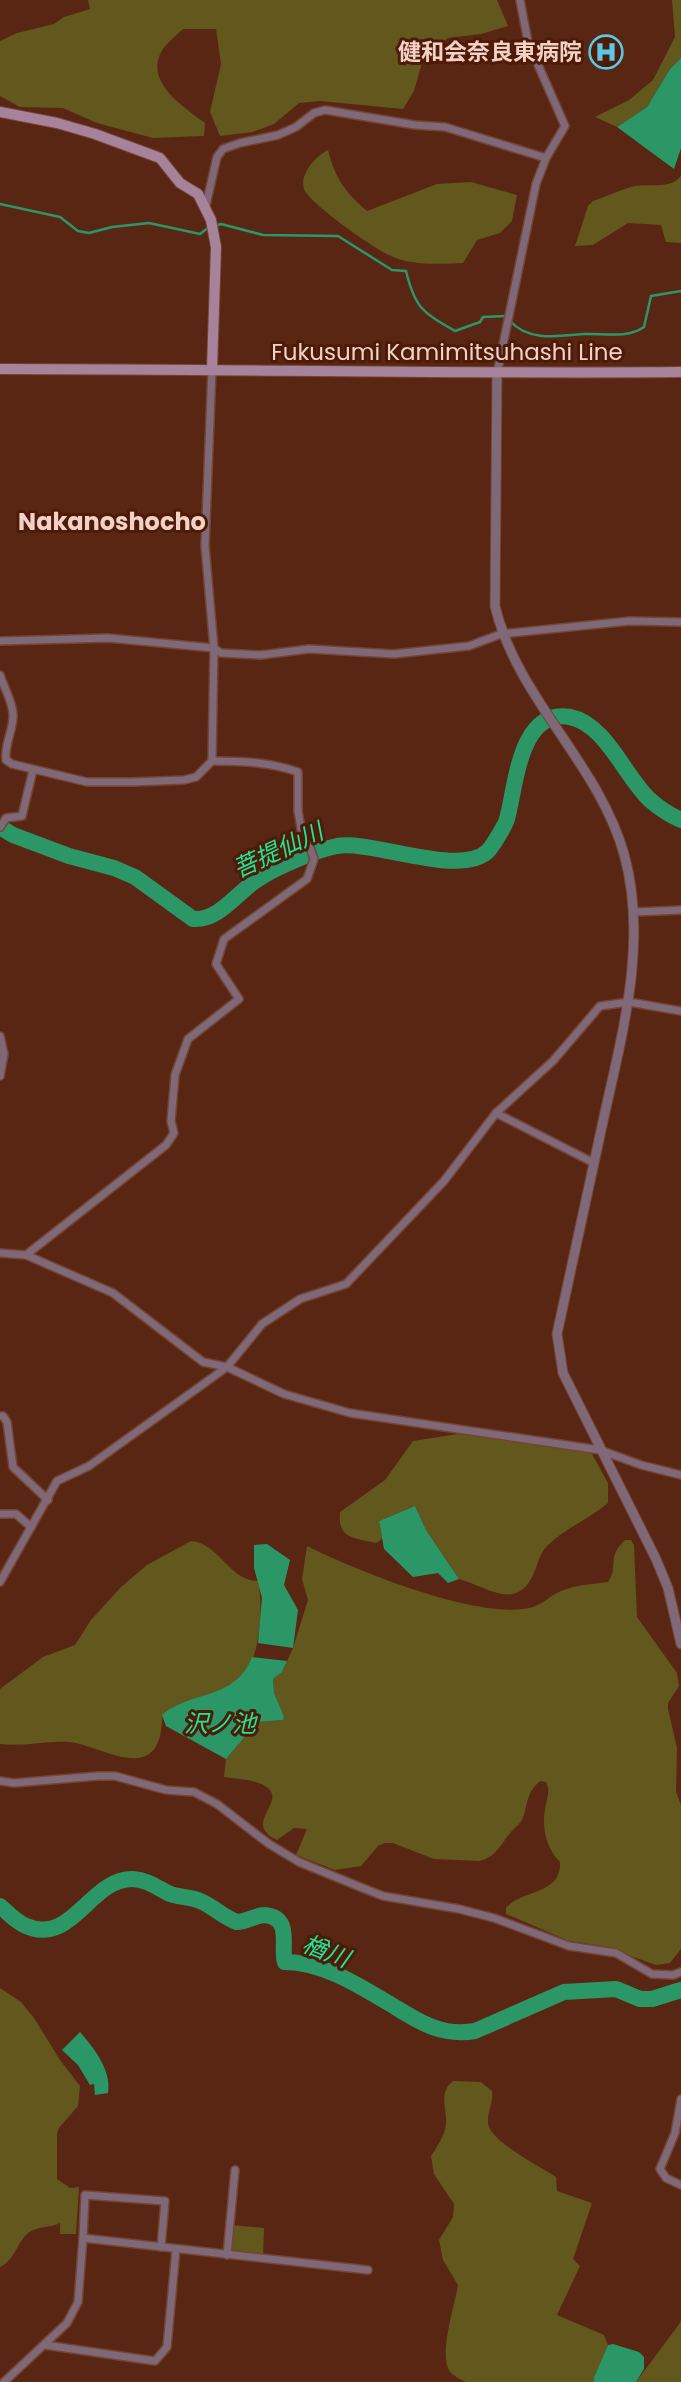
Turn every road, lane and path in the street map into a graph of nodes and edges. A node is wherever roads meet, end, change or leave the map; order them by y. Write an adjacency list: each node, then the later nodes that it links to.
1 (520, 0): 3 (street)
2 (0, 112): 4 (main road)
3 (546, 158): 4 (street); 8 (street)
4 (206, 205): 6 (main road)
5 (0, 369): 6 (main road, Fukusumi Kamimitsuhashi Line)
6 (212, 369): 8 (main road, Fukusumi Kamimitsuhashi Line); 12 (street)
7 (681, 372): 8 (main road, Fukusumi Kamimitsuhashi Line)
8 (497, 374): 10 (street)
9 (681, 622): 10 (street)
10 (501, 634): 12 (street); 18 (street)
11 (0, 641): 12 (street)
12 (214, 648): 14 (street)
13 (0, 675): 15 (street)
14 (212, 761): 15 (street); 26 (street)
15 (33, 770): 16 (street)
16 (0, 827)
17 (681, 910): 18 (street)
18 (634, 912): 19 (street)
19 (629, 1002): 20 (street); 23 (street); 24 (street)
20 (681, 1011)
21 (0, 1036): 22 (street)
22 (0, 1076)
23 (496, 1113): 24 (street); 27 (street)
24 (594, 1163): 29 (street)
25 (0, 1253): 26 (street)
26 (26, 1255): 27 (street)
27 (227, 1367): 29 (street); 31 (street)
28 (0, 1416): 31 (street)
29 (600, 1450): 30 (street); 35 (street)
30 (681, 1475)
31 (48, 1500): 33 (street)
32 (0, 1514): 33 (street)
33 (31, 1527): 34 (street)
34 (0, 1582)
35 (681, 1644)
36 (0, 1781): 37 (street)
37 (681, 1972)
38 (681, 2099): 40 (street)
39 (235, 2170): 44 (street)
40 (681, 2185)
41 (83, 2238): 42 (street); 42 (street); 46 (street)
42 (161, 2247): 43 (street)
43 (176, 2249): 44 (street); 46 (street)
44 (227, 2255): 45 (street)
45 (368, 2270)
46 (45, 2345): 47 (street)
47 (4, 2382)

